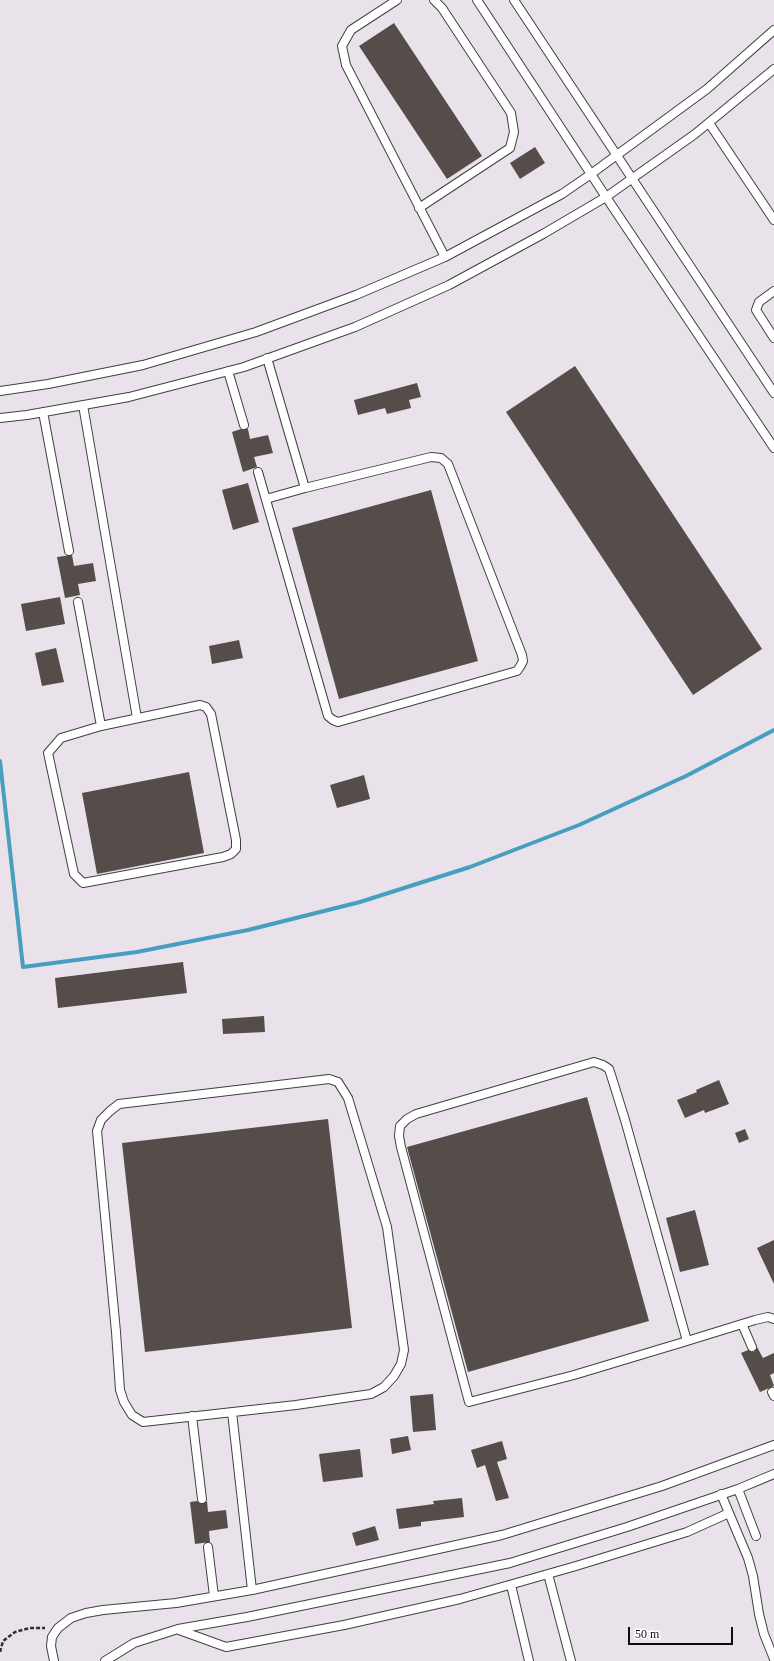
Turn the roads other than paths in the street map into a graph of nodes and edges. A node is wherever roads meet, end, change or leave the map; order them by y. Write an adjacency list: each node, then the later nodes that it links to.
1 (397, 0): 12 (lane)
2 (434, 0): 12 (lane)
3 (477, 0): 9 (lane)
4 (514, 0): 8 (lane)
5 (774, 30): 8 (lane)
6 (773, 73): 7 (lane)
7 (709, 123): 10 (lane); 13 (lane)
8 (617, 156): 9 (lane); 10 (lane)
9 (591, 174): 11 (lane); 14 (lane)
10 (633, 178): 11 (lane); 20 (lane)
11 (606, 197): 17 (lane); 25 (lane)
12 (420, 208): 14 (lane)
13 (774, 220)
14 (445, 257): 19 (lane)
15 (774, 291): 16 (lane)
16 (774, 338)
17 (267, 358): 18 (lane); 27 (lane)
18 (228, 371): 21 (lane); 24 (lane)
19 (0, 391)
20 (774, 393)
21 (82, 405): 22 (lane); 31 (lane)
22 (43, 412): 23 (lane); 29 (lane)
23 (0, 418)
24 (244, 426)
25 (774, 448)
26 (258, 472): 28 (lane)
27 (305, 488): 28 (lane); 28 (lane)
28 (266, 499)
29 (69, 551)
30 (78, 602): 32 (lane)
31 (137, 718): 32 (lane); 32 (lane)
32 (101, 726)
33 (774, 1319): 34 (lane)
34 (742, 1324): 35 (lane); 36 (lane)
35 (687, 1341): 35 (lane)
36 (752, 1347)
37 (232, 1412): 38 (lane); 38 (lane); 49 (lane)
38 (192, 1416): 43 (lane)
39 (774, 1445): 49 (lane)
40 (774, 1474): 41 (lane)
41 (738, 1488): 42 (lane); 45 (lane)
42 (721, 1494): 44 (lane); 51 (lane)
43 (202, 1499)
44 (730, 1513): 47 (lane); 52 (lane)
45 (756, 1536)
46 (208, 1547): 50 (lane)
47 (548, 1574): 48 (lane); 56 (lane)
48 (511, 1585): 51 (lane); 55 (lane)
49 (252, 1590): 50 (lane)
50 (214, 1596): 53 (lane)
51 (178, 1629): 54 (lane)
52 (774, 1659)
53 (54, 1661)
54 (105, 1661)
55 (529, 1661)
56 (572, 1661)

